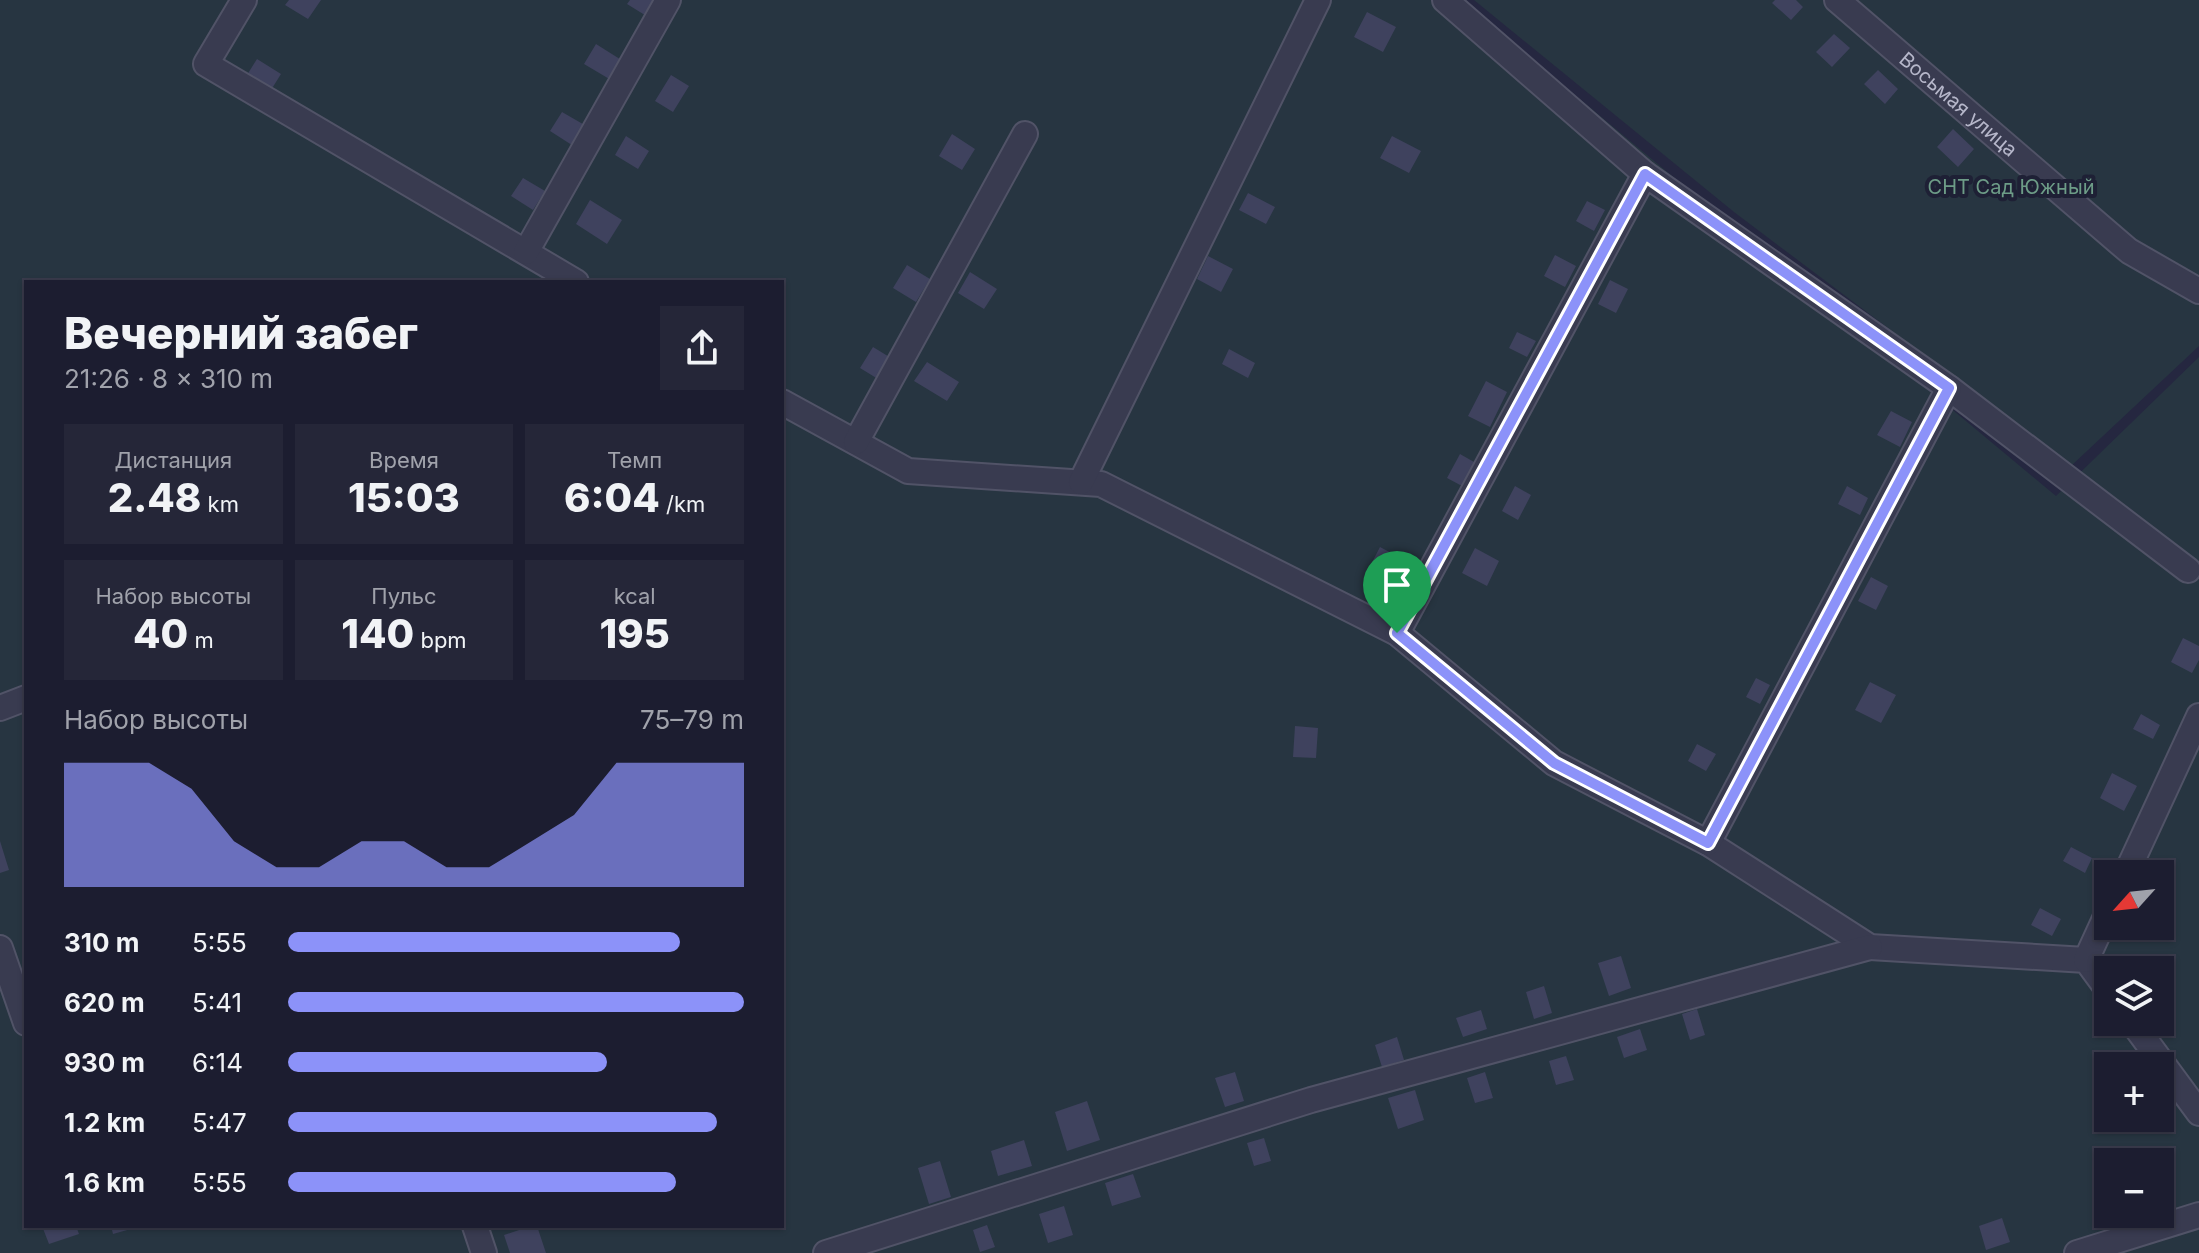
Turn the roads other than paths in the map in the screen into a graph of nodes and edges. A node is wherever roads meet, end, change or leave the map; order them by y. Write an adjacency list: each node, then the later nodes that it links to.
1 (244, 0): 8 (street)
2 (668, 0): 8 (street)
3 (1318, 0): 14 (street)
4 (1445, 0): 7 (street)
5 (1837, 0): 10 (street, Восьмая улица)
6 (1025, 134): 13 (street)
7 (1645, 174): 11 (street); 16 (street)
8 (526, 252): 9 (street)
9 (573, 280)
10 (2199, 291)
11 (1949, 388): 15 (street); 20 (street)
12 (784, 403): 13 (street)
13 (856, 442): 14 (street)
14 (1081, 482): 16 (street)
15 (2188, 570)
16 (1397, 633): 20 (street)
17 (24, 699): 18 (street)
18 (0, 708)
19 (2199, 716): 21 (street)
20 (1708, 843): 23 (street)
21 (2132, 860)
22 (2095, 940): 25 (street)
23 (1870, 947): 25 (street); 33 (street)
24 (0, 948): 27 (street)
25 (2086, 960): 26 (street)
26 (2094, 971)
27 (24, 1017)
28 (2142, 1036): 29 (street)
29 (2199, 1113)
30 (2199, 1215): 34 (street)
31 (476, 1228): 32 (street)
32 (484, 1253)
33 (826, 1253)
34 (2077, 1253)

